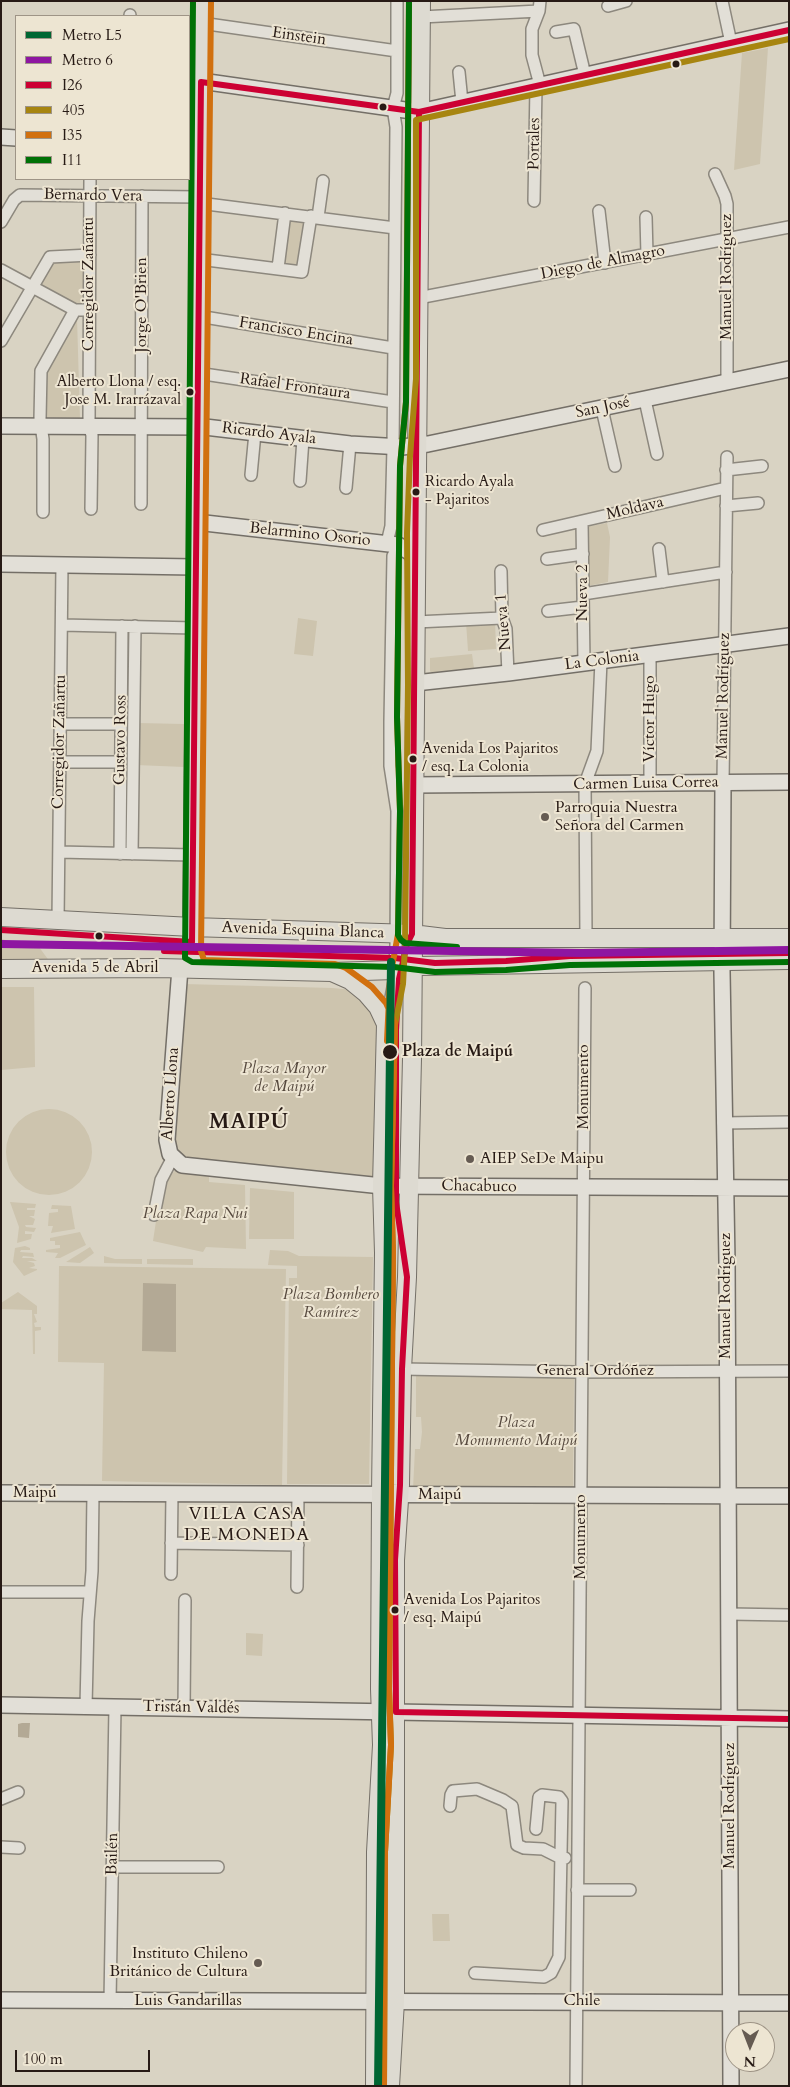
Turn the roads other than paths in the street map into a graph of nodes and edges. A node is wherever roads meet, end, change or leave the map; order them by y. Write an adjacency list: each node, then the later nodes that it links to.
1 (202, 1): 8 (main road)
2 (397, 1): 12 (street)
3 (626, 1): 6 (street)
4 (722, 1): 11 (street)
5 (539, 6): 7 (street); 16 (street, Portales)
6 (608, 6)
7 (421, 9): 19 (main road)
8 (201, 23): 12 (street, Einstein); 15 (main road)
9 (789, 30): 11 (street)
10 (556, 32): 14 (street)
11 (731, 43): 14 (street)
12 (397, 51): 18 (street)
13 (459, 72): 17 (street)
14 (585, 75): 16 (street)
15 (195, 84): 18 (street); 22 (main road)
16 (538, 86): 17 (street); 29 (street, Portales)
17 (462, 102): 19 (street)
18 (393, 108): 19 (street); 36 (street)
19 (419, 112): 45 (main road)
20 (1, 137): 21 (street)
21 (15, 138)
22 (194, 147): 28 (main road)
23 (715, 174): 37 (street, Manuel Rodríguez)
24 (90, 180): 26 (street, Corregidor Zañartu)
25 (323, 181): 32 (street)
26 (90, 195): 27 (street, Bernardo Vera); 34 (street, Bernardo Vera); 38 (street, Corregidor Zañartu)
27 (142, 196): 28 (street, Bernardo Vera); 60 (street, Jorge O'Brien)
28 (199, 200): 31 (street, Bernardo Vera); 40 (main road)
29 (534, 201)
30 (599, 211): 41 (street)
31 (285, 213): 32 (street, Bernardo Vera); 42 (street)
32 (315, 216): 36 (street, Bernardo Vera); 42 (street)
33 (646, 217): 39 (street)
34 (1, 222)
35 (789, 227): 37 (street, Diego de Almagro)
36 (395, 228): 50 (street)
37 (728, 239): 39 (street, Diego de Almagro); 53 (street, Manuel Rodríguez)
38 (90, 255): 44 (street); 47 (street, Corregidor Zañartu)
39 (647, 255): 41 (street, Diego de Almagro)
40 (199, 259): 42 (street); 48 (main road)
41 (605, 263): 45 (street, Diego de Almagro)
42 (278, 268)
43 (1, 270): 44 (street)
44 (32, 287): 46 (street); 49 (street)
45 (418, 298): 65 (main road)
46 (75, 310): 47 (street); 58 (street)
47 (89, 310): 59 (street, Corregidor Zañartu)
48 (198, 316): 50 (street, Francisco Encina); 52 (main road)
49 (1, 341)
50 (394, 348): 55 (street)
51 (789, 369): 53 (street, San José)
52 (198, 373): 55 (street, Rafael Frontaura); 61 (main road)
53 (727, 382): 54 (street, San José)
54 (644, 400): 56 (street, San José); 67 (street)
55 (393, 402): 66 (street)
56 (602, 409): 65 (street, San José); 69 (street)
57 (1, 426): 58 (street, Ricardo Ayala)
58 (41, 426): 59 (street, Ricardo Ayala); 80 (street)
59 (89, 426): 60 (street, Ricardo Ayala); 79 (street, Corregidor Zañartu)
60 (141, 426): 61 (street, Ricardo Ayala); 77 (street, Jorge O'Brien)
61 (197, 426): 62 (street, Ricardo Ayala); 81 (main road)
62 (255, 433): 63 (street, Ricardo Ayala); 72 (street)
63 (303, 439): 64 (street, Ricardo Ayala); 73 (street)
64 (350, 444): 66 (street, Ricardo Ayala); 74 (street)
65 (417, 446): 66 (street, Ricardo Ayala); 88 (main road)
66 (393, 448): 84 (street)
67 (656, 454)
68 (726, 457): 71 (street, Manuel Rodríguez)
69 (615, 466)
70 (762, 466): 71 (street)
71 (726, 470): 75 (street, Manuel Rodríguez)
72 (251, 475)
73 (300, 481)
74 (346, 488)
75 (726, 488): 78 (street, Manuel Rodríguez); 82 (street, Moldava)
76 (758, 503): 78 (street)
77 (141, 504)
78 (726, 506): 93 (street, Manuel Rodríguez)
79 (91, 509)
80 (43, 512)
81 (196, 522): 84 (street, Belarmino Osorio); 91 (main road)
82 (582, 522): 83 (street, Moldava); 86 (street, Nueva 2)
83 (543, 530)
84 (393, 544): 88 (street); 127 (street)
85 (659, 549): 94 (street)
86 (583, 554): 87 (street); 95 (street, Nueva 2)
87 (547, 558)
88 (416, 563): 99 (main road)
89 (1, 564): 90 (street)
90 (62, 564): 91 (street); 100 (street, Corregidor Zañartu)
91 (195, 567): 103 (main road)
92 (501, 571): 98 (street, Nueva 1)
93 (726, 572): 94 (street); 105 (street, Manuel Rodríguez)
94 (663, 582): 95 (street)
95 (583, 594): 96 (street, Nueva 2)
96 (583, 607): 97 (street); 108 (street, Nueva 2)
97 (548, 611)
98 (502, 618): 99 (street); 109 (street, Nueva 1)
99 (416, 622): 110 (main road)
100 (62, 625): 101 (street); 111 (street, Corregidor Zañartu)
101 (122, 626): 102 (street); 112 (street, Gustavo Ross)
102 (135, 626): 103 (street); 122 (street, Gustavo Ross)
103 (195, 628): 123 (main road)
104 (789, 636): 105 (street, La Colonia)
105 (724, 644): 106 (street, La Colonia); 116 (street, Manuel Rodríguez)
106 (650, 655): 107 (street, La Colonia); 118 (street, Víctor Hugo)
107 (601, 661): 108 (street, La Colonia); 117 (street)
108 (584, 663): 109 (street, La Colonia)
109 (508, 673): 110 (street, La Colonia)
110 (415, 683): 119 (main road)
111 (60, 724): 112 (street); 113 (street, Corregidor Zañartu)
112 (121, 724): 114 (street, Gustavo Ross)
113 (60, 762): 114 (street); 120 (street, Corregidor Zañartu)
114 (121, 762): 121 (street, Gustavo Ross)
115 (789, 782): 116 (street, Carmen Luisa Correa)
116 (723, 783): 118 (street, Carmen Luisa Correa); 129 (street, Manuel Rodríguez)
117 (585, 784): 118 (street, Carmen Luisa Correa); 119 (street, Carmen Luisa Correa); 128 (street)
118 (650, 784)
119 (413, 785): 127 (main road)
120 (59, 852): 121 (street); 125 (street, Corregidor Zañartu)
121 (120, 854): 122 (street)
122 (132, 854): 123 (street)
123 (192, 855): 126 (main road)
124 (1, 917): 125 (main road, Avenida Esquina Blanca)
125 (58, 920): 126 (main road, Avenida Esquina Blanca)
126 (192, 927): 127 (main road, Avenida Esquina Blanca); 136 (main road)
127 (403, 934): 128 (main road); 134 (main road)
128 (586, 938): 129 (main road)
129 (722, 938): 130 (main road); 131 (street, Manuel Rodríguez)
130 (789, 938)
131 (722, 960): 132 (main road, Avenida 5 de Abril); 134 (main road, Avenida 5 de Abril); 141 (street, Manuel Rodríguez)
132 (789, 960)
133 (180, 968): 135 (main road, Avenida 5 de Abril); 136 (main road, Avenida 5 de Abril); 142 (street, Alberto Llona)
134 (403, 968): 137 (main road, Avenida 5 de Abril); 139 (street); 144 (main road)
135 (1, 969)
136 (198, 969): 137 (main road, Avenida 5 de Abril)
137 (332, 972): 139 (main road)
138 (585, 988): 145 (street, Monumento)
139 (386, 1024): 143 (main road)
140 (789, 1122): 141 (street)
141 (724, 1123): 146 (street, Manuel Rodríguez)
142 (172, 1159): 143 (street, Chacabuco); 148 (street, Alberto Llona)
143 (382, 1186): 144 (street, Chacabuco); 157 (main road)
144 (409, 1186): 145 (street, Chacabuco); 149 (main road)
145 (584, 1188): 146 (street, Chacabuco); 152 (street, Monumento)
146 (725, 1188): 147 (street, Chacabuco); 151 (street, Manuel Rodríguez)
147 (789, 1188)
148 (154, 1215)
149 (402, 1369): 152 (street, General Ordóñez); 158 (main road)
150 (789, 1370): 151 (street, General Ordóñez)
151 (727, 1371): 152 (street, General Ordóñez); 160 (street, Manuel Rodríguez)
152 (582, 1372): 159 (street, Monumento)
153 (1, 1493): 154 (street, Maipú)
154 (92, 1493): 155 (street, Maipú); 167 (street)
155 (172, 1493): 156 (street, Maipú); 162 (street)
156 (298, 1494): 157 (street, Maipú); 163 (street)
157 (381, 1494): 158 (street, Maipú); 175 (main road)
158 (400, 1495): 159 (street, Maipú); 175 (main road)
159 (581, 1495): 160 (street, Maipú); 176 (street, Monumento)
160 (728, 1496): 161 (street, Maipú); 169 (street, Manuel Rodríguez)
161 (789, 1496)
162 (171, 1543): 163 (street); 164 (street)
163 (298, 1545): 165 (street)
164 (171, 1574)
165 (298, 1587)
166 (1, 1592): 167 (street)
167 (90, 1592): 172 (street)
168 (185, 1600): 174 (street)
169 (729, 1614): 170 (street); 177 (street, Manuel Rodríguez)
170 (789, 1615)
171 (1, 1705): 172 (street, Tristán Valdés)
172 (86, 1706): 173 (street, Tristán Valdés)
173 (116, 1707): 174 (street, Tristán Valdés); 187 (street, Bailén)
174 (184, 1708): 175 (street, Tristán Valdés)
175 (389, 1712): 176 (street, Tristán Valdés); 194 (main road); 195 (main road)
176 (580, 1715): 177 (street, Tristán Valdés); 186 (street, Monumento)
177 (730, 1718): 178 (street, Tristán Valdés); 197 (street, Manuel Rodríguez)
178 (789, 1719)
179 (18, 1792): 180 (street)
180 (1, 1799)
181 (450, 1806): 185 (street)
182 (536, 1828): 185 (street)
183 (1, 1847): 184 (street)
184 (20, 1848)
185 (561, 1858): 186 (street); 191 (street)
186 (577, 1859): 189 (street, Monumento)
187 (113, 1867): 188 (street); 193 (street, Bailén)
188 (218, 1867)
189 (577, 1890): 190 (street); 196 (street, Monumento)
190 (630, 1890)
191 (475, 1973)
192 (1, 2000): 193 (street, Luis Gandarillas)
193 (110, 2001): 194 (street, Luis Gandarillas)
194 (375, 2001): 195 (street, Chile); 199 (main road)
195 (395, 2001): 196 (street, Chile); 200 (main road)
196 (577, 2001): 197 (street, Chile); 201 (street, Monumento)
197 (731, 2002): 198 (street, Chile); 202 (street, Manuel Rodríguez)
198 (789, 2002)
199 (375, 2086)
200 (390, 2086)
201 (576, 2086)
202 (730, 2086)

